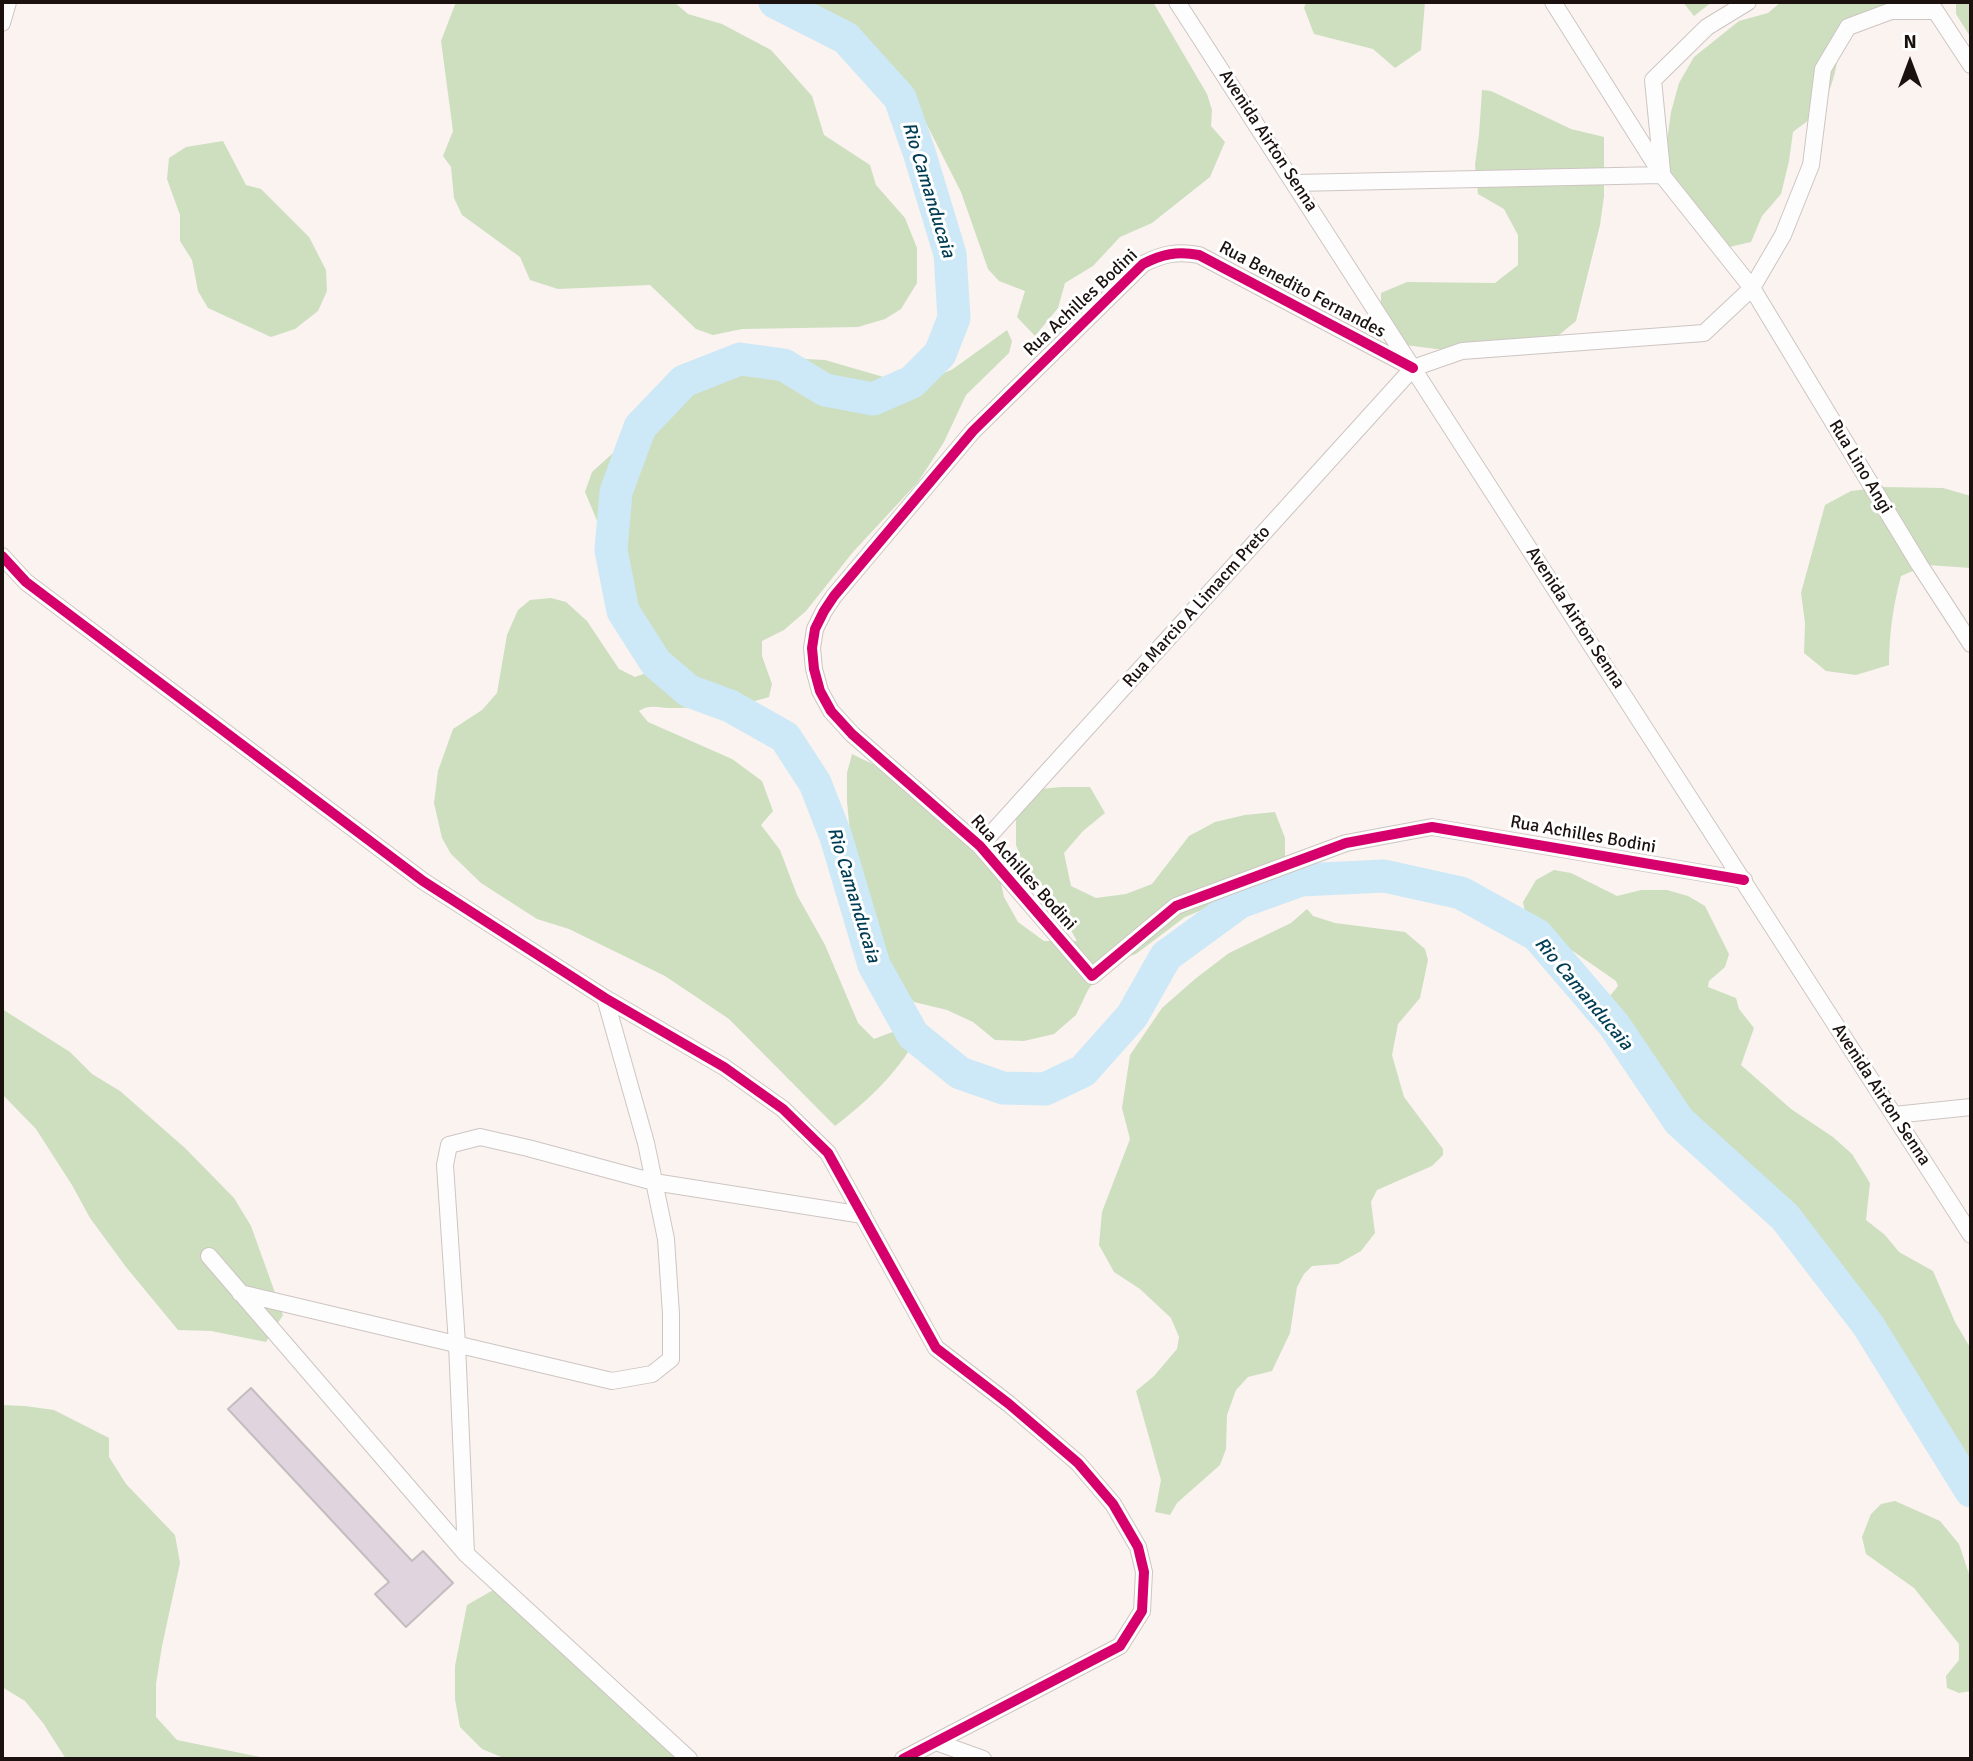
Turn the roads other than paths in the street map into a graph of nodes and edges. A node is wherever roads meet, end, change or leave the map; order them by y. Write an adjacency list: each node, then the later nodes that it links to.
1 (8, 2): 6 (street)
2 (1177, 2): 9 (street, Avenida Airton Senna)
3 (1552, 2): 8 (street, Rua Lino Angi)
4 (1748, 2): 8 (street)
5 (1932, 6): 7 (street); 11 (street)
6 (2, 23)
7 (1971, 65)
8 (1662, 175): 9 (street); 11 (street, Rua Lino Angi)
9 (1295, 183): 12 (street, Avenida Airton Senna)
10 (1172, 253): 12 (street, Rua Benedito Fernandes); 15 (street, Rua Achilles Bodini)
11 (1752, 288): 12 (street); 14 (street, Rua Lino Angi)
12 (1413, 368): 15 (street, Rua Marcio A Limacm Preto); 16 (street, Avenida Airton Senna)
13 (2, 556): 17 (street)
14 (1971, 644)
15 (980, 846): 16 (street, Rua Achilles Bodini)
16 (1744, 880): 19 (street, Avenida Airton Senna)
17 (605, 998): 20 (street); 21 (street)
18 (1971, 1107): 19 (street)
19 (1894, 1115): 22 (street, Avenida Airton Senna)
20 (654, 1182): 21 (street); 25 (street); 25 (street)
21 (863, 1215): 27 (street)
22 (1971, 1236)
23 (209, 1256): 24 (street)
24 (240, 1293): 25 (street); 26 (street)
25 (457, 1344): 26 (street)
26 (466, 1555): 28 (street)
27 (936, 1742): 29 (street); 30 (street)
28 (689, 1759)
29 (902, 1759)
30 (983, 1759)

